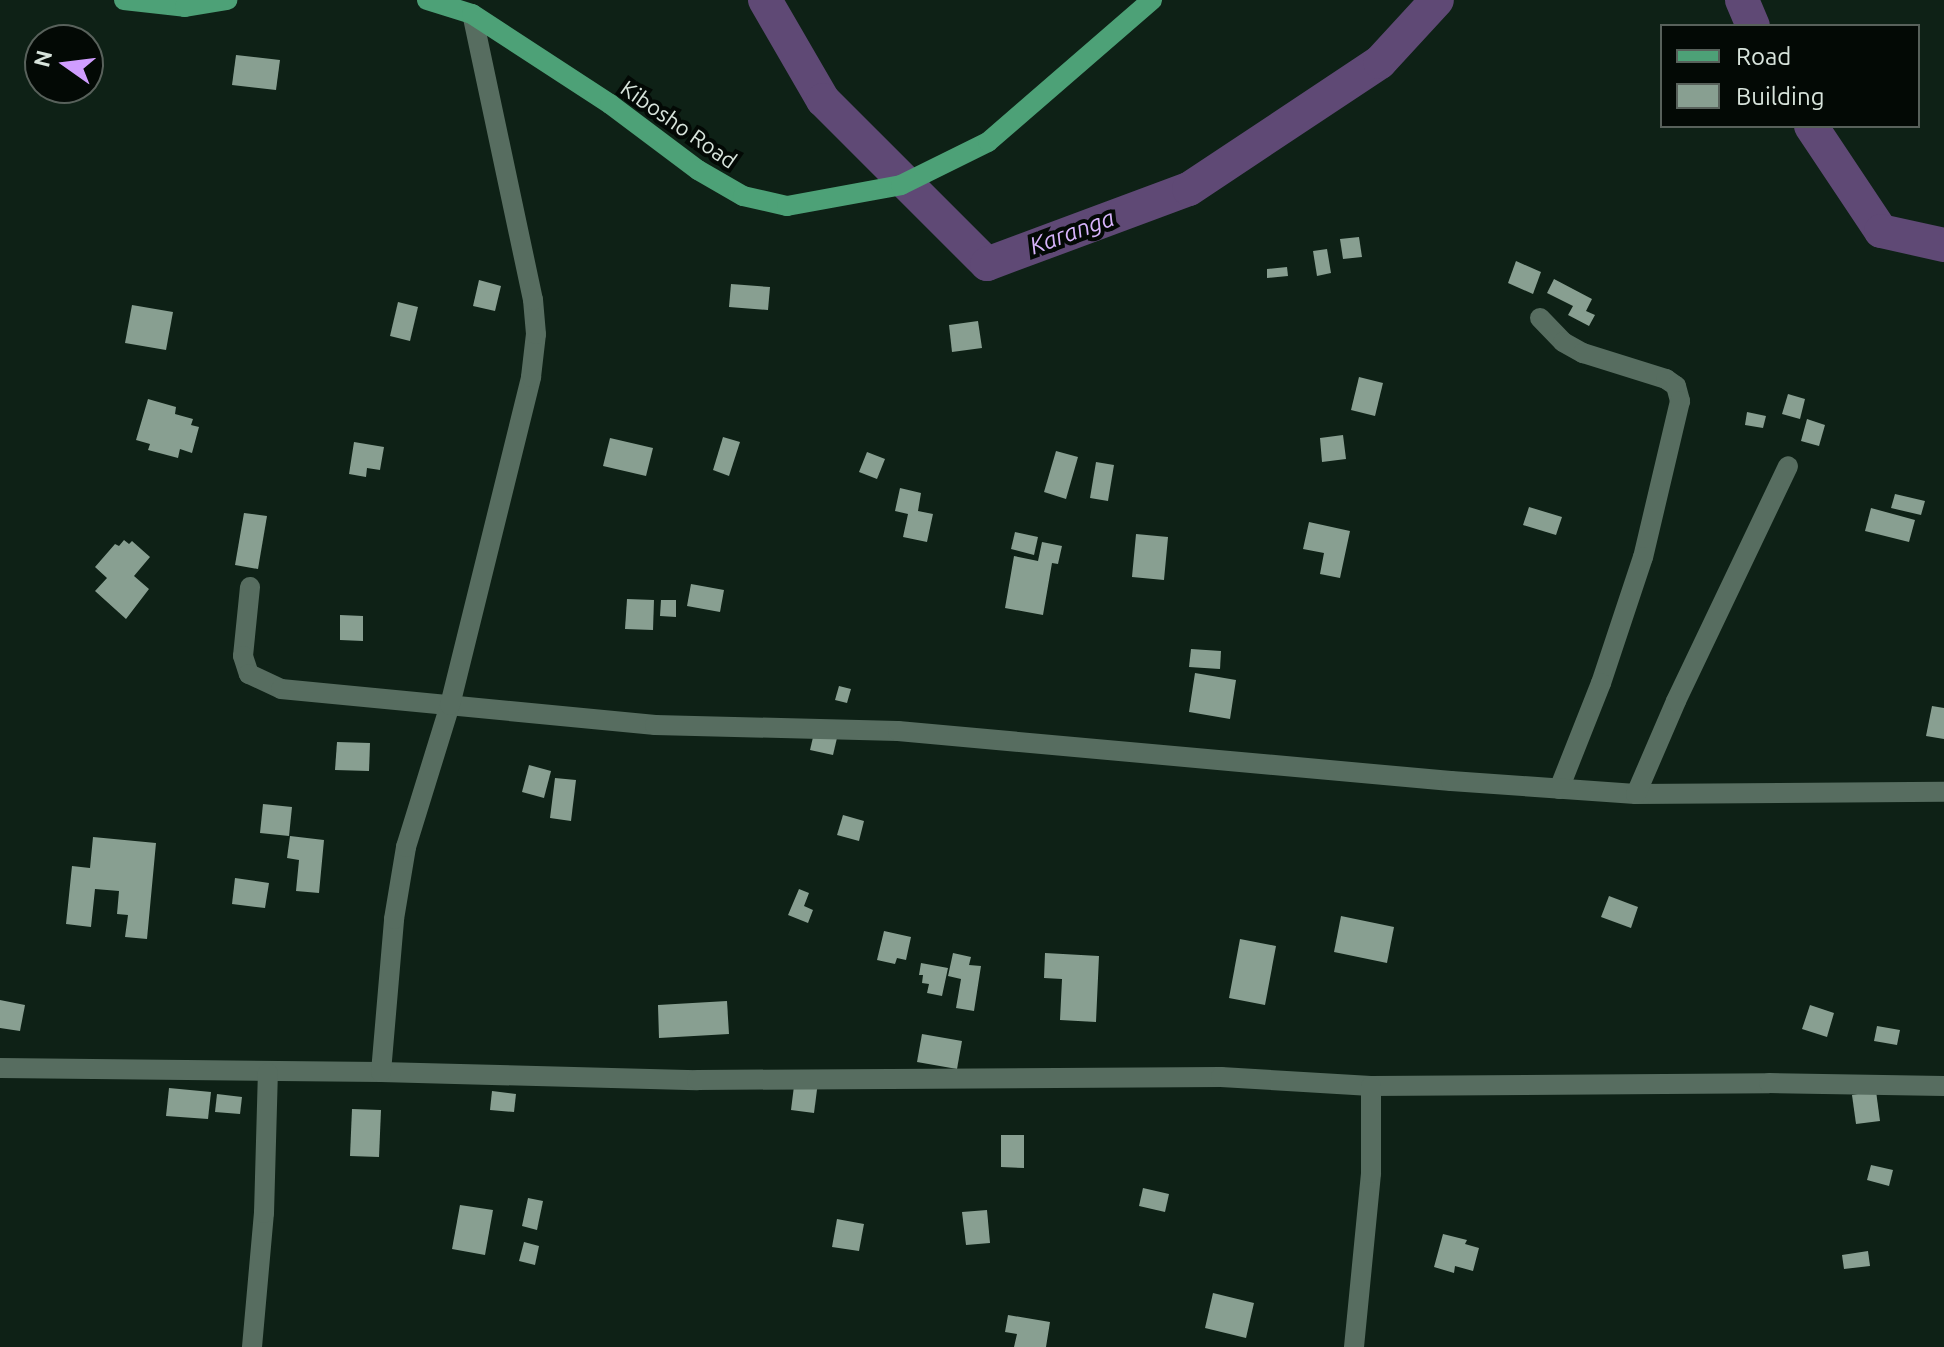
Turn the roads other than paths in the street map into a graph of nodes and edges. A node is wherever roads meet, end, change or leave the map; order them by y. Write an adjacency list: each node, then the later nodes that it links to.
1 (124, 0): 2 (main road)
2 (227, 0)
3 (427, 0): 5 (main road, Kibosho Road)
4 (1152, 0): 5 (main road, Kibosho Road)
5 (472, 14): 9 (street)
6 (1540, 318): 10 (street)
7 (1788, 466): 12 (street)
8 (250, 587): 9 (street)
9 (450, 705): 10 (street); 14 (street)
10 (1559, 789): 12 (street)
11 (1944, 792): 12 (street)
12 (1636, 794)
13 (0, 1068): 15 (street)
14 (381, 1072): 15 (street); 16 (street)
15 (268, 1073): 18 (street)
16 (1371, 1086): 17 (street); 19 (street)
17 (1944, 1086)
18 (252, 1347)
19 (1354, 1347)

